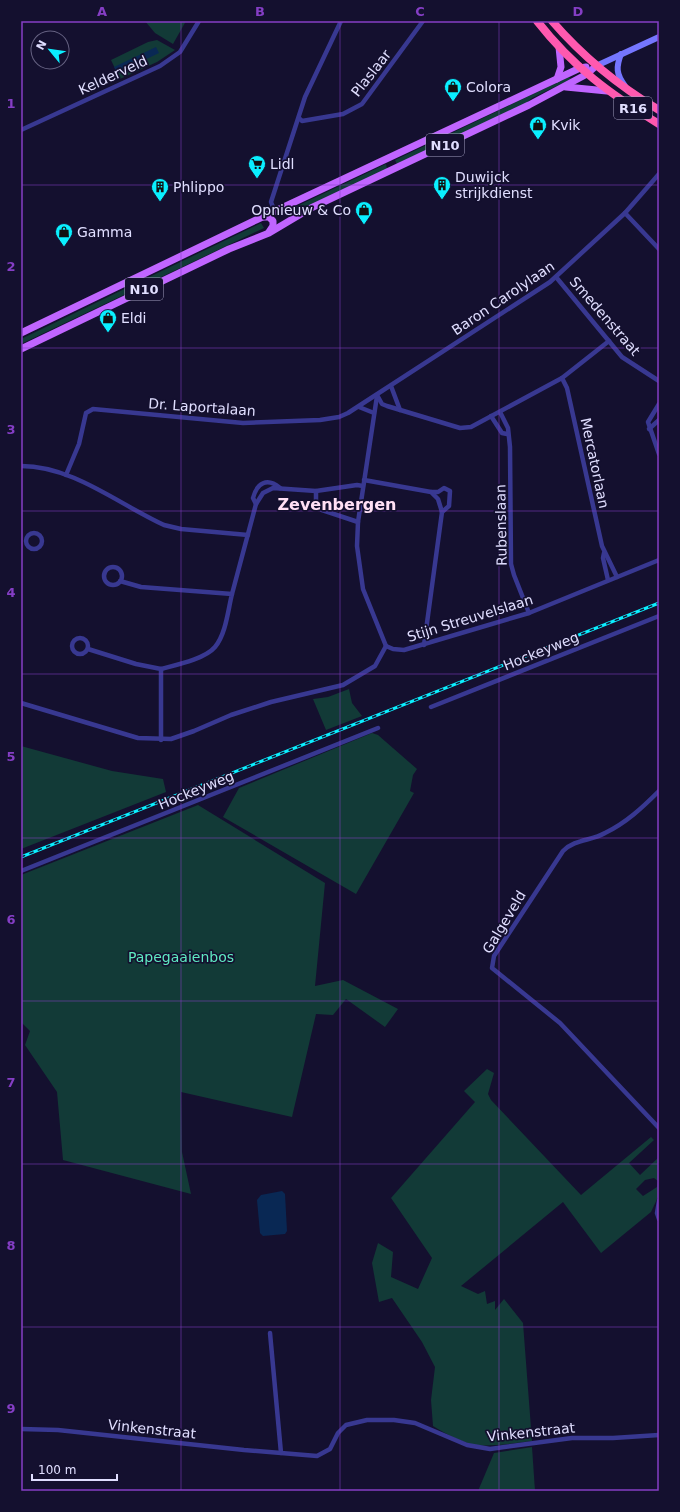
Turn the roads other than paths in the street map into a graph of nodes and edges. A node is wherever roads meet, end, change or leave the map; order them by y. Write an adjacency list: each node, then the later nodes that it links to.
1 (198, 21): 19 (street, Kelderveld)
2 (341, 21): 17 (street)
3 (424, 21): 17 (street, Plaslaar)
4 (537, 21): 7 (highway, R16)
5 (552, 21): 9 (highway, R16)
6 (659, 37): 8 (street)
7 (559, 47): 10 (highway, R16); 12 (main road)
8 (621, 54): 9 (street); 14 (street)
9 (596, 66): 10 (main road); 11 (main road, N10); 14 (highway, R16)
10 (580, 68): 11 (highway, R16); 12 (main road)
11 (587, 74): 13 (main road, N10); 15 (highway, R16)
12 (557, 79): 20 (main road, N10)
13 (564, 87): 15 (main road); 21 (main road, N10)
14 (628, 90): 16 (highway, R16)
15 (607, 91): 18 (highway, R16)
16 (659, 110)
17 (299, 118): 23 (street)
18 (659, 124)
19 (21, 130)
20 (386, 161): 21 (main road); 23 (main road, N10)
21 (389, 171): 26 (main road, N10)
22 (659, 174): 24 (street, Baron Carolylaan)
23 (275, 212): 25 (main road, N10)
24 (625, 213): 27 (street); 28 (street, Baron Carolylaan)
25 (262, 217): 26 (main road); 29 (main road, N10)
26 (269, 233): 31 (main road, N10)
27 (659, 249)
28 (556, 277): 30 (street, Smedenstraat); 34 (street, Baron Carolylaan)
29 (21, 333)
30 (609, 341): 32 (street); 33 (street, Smedenstraat)
31 (21, 349)
32 (562, 378): 39 (street); 59 (street, Mercatorlaan)
33 (659, 381)
34 (391, 386): 35 (street, Baron Carolylaan); 38 (street)
35 (377, 395): 37 (street, Dr. Laportalaan); 38 (street); 40 (street)
36 (659, 404): 43 (street)
37 (359, 407): 40 (street); 47 (street, Dr. Laportalaan)
38 (400, 410): 41 (street)
39 (500, 412): 41 (street); 44 (street, Rubenslaan)
40 (374, 413): 48 (street)
41 (491, 416): 44 (street)
42 (659, 420): 43 (street)
43 (649, 429): 45 (street)
44 (507, 434): 65 (street, Rubenslaan)
45 (659, 454)
46 (21, 466): 47 (street)
47 (66, 475): 57 (street)
48 (364, 480): 49 (street); 52 (street)
49 (363, 486): 51 (street); 55 (street)
50 (280, 488): 51 (street); 53 (street); 53 (street)
51 (316, 490): 55 (street)
52 (431, 492): 54 (street); 54 (street)
53 (256, 504): 57 (street)
54 (442, 512): 67 (street)
55 (358, 522): 68 (street)
56 (21, 536): 58 (street)
57 (248, 536): 64 (street)
58 (26, 538)
59 (604, 553): 61 (street, Mercatorlaan); 62 (street, Mercatorlaan)
60 (659, 560): 61 (street, Stijn Streuvelslaan)
61 (617, 577): 62 (street, Stijn Streuvelslaan)
62 (608, 580): 65 (street, Stijn Streuvelslaan)
63 (120, 581): 63 (street); 64 (street)
64 (232, 594): 70 (street)
65 (530, 613): 67 (street, Stijn Streuvelslaan)
66 (659, 616): 72 (street, Hockeyweg)
67 (424, 645): 68 (street, Stijn Streuvelslaan)
68 (386, 646): 74 (street)
69 (88, 649): 70 (street)
70 (161, 669): 74 (street)
71 (21, 702): 74 (street)
72 (431, 707)
73 (378, 728): 76 (street, Hockeyweg)
74 (162, 740)
75 (659, 791): 77 (street, Galgeveld)
76 (21, 871)
77 (659, 1128)
78 (659, 1201): 79 (street)
79 (659, 1219)
80 (270, 1333): 83 (street)
81 (21, 1429): 83 (street, Vinkenstraat)
82 (659, 1435): 83 (street, Vinkenstraat)
83 (281, 1453)

